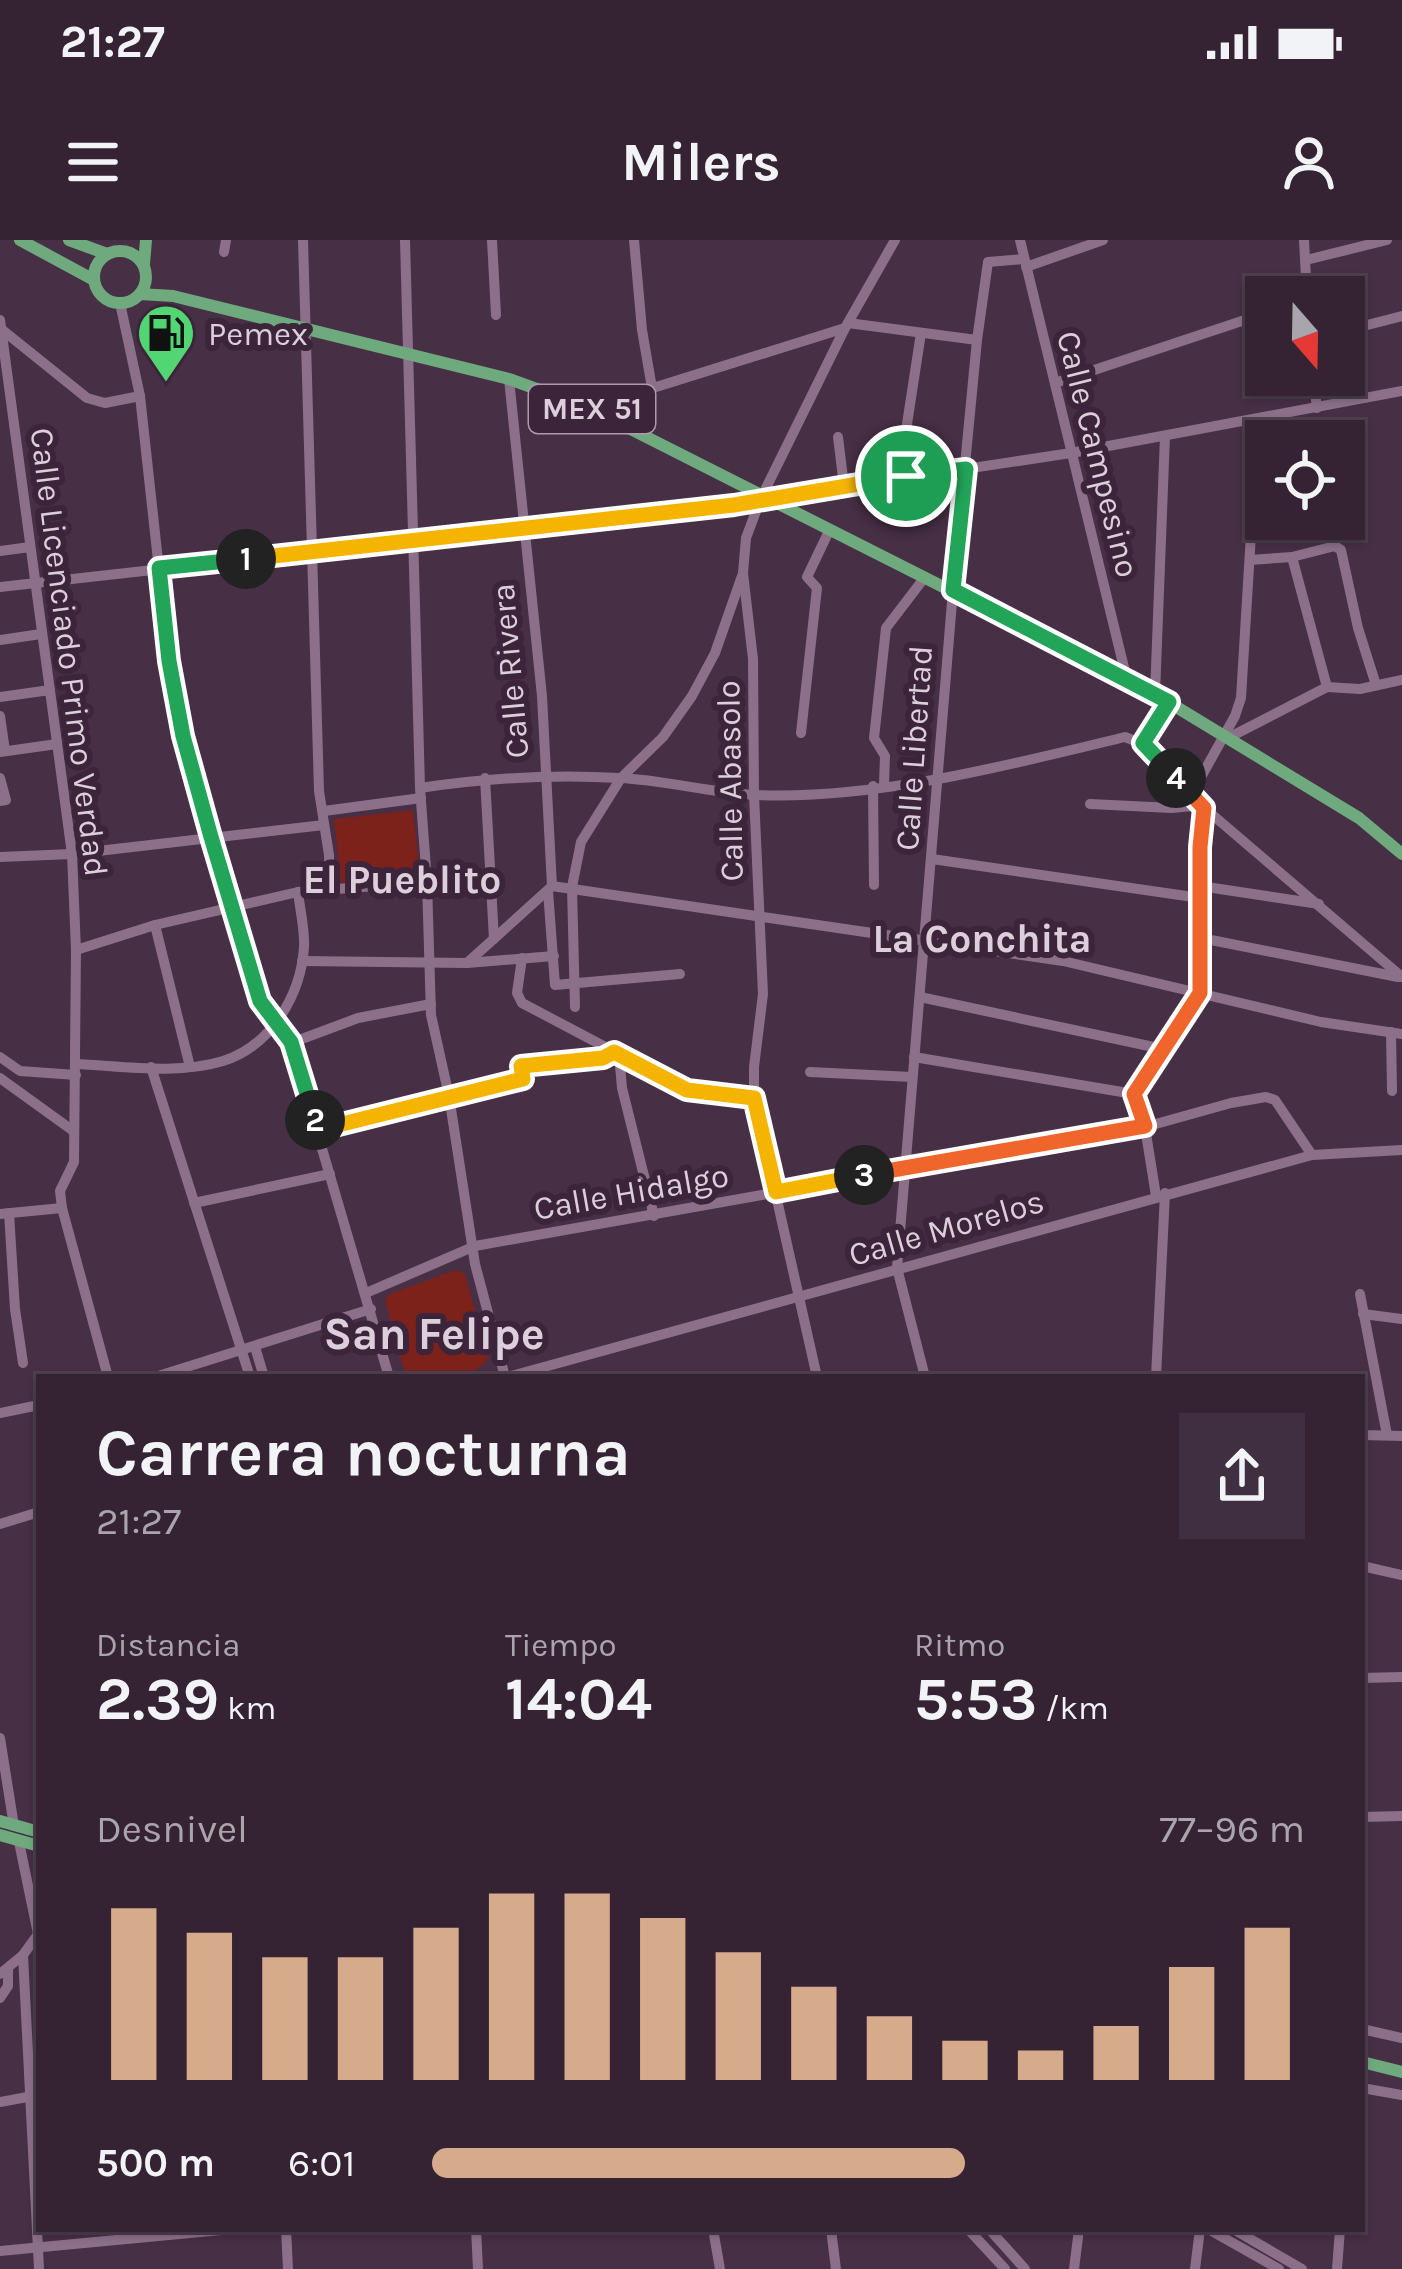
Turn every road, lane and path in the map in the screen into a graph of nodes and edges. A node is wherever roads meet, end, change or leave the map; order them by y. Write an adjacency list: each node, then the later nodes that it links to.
1 (20, 240): 20 (main road)
2 (69, 240): 15 (main road)
3 (136, 240): 14 (main road)
4 (146, 240): 18 (main road)
5 (303, 240): 31 (street)
6 (405, 240): 34 (street)
7 (492, 240): 24 (street)
8 (634, 240): 37 (street)
9 (896, 240): 28 (street, Calle Abasolo)
10 (1020, 240): 17 (street, Calle Campesino)
11 (1103, 240): 17 (street)
12 (1304, 240): 16 (street)
13 (1387, 240): 16 (street)
14 (124, 251): 15 (main road); 18 (main road, MEX 51)
15 (107, 254): 20 (main road)
16 (1306, 260): 19 (street)
17 (1025, 263): 33 (street, Calle Libertad); 36 (street, Calle Campesino)
18 (145, 269): 21 (main road); 22 (main road, MEX 51)
19 (1306, 276)
20 (94, 280): 23 (main road)
21 (140, 294): 22 (main road, MEX 51); 23 (main road, MEX 51)
22 (172, 296): 31 (main road, MEX 51)
23 (120, 303): 39 (street)
24 (496, 315)
25 (1402, 316): 29 (street)
26 (0, 320): 30 (street, Calle Licenciado Primo Verdad)
27 (1245, 320): 36 (street)
28 (847, 325): 32 (street); 37 (street); 51 (street, Calle Abasolo)
29 (1365, 326)
30 (1, 329): 39 (street); 44 (street, Calle Licenciado Primo Verdad)
31 (306, 332): 34 (main road, MEX 51); 57 (street)
32 (921, 334): 33 (street); 49 (street)
33 (976, 340): 48 (street, Calle Libertad)
34 (408, 357): 35 (main road, MEX 51); 54 (street)
35 (509, 379): 41 (main road, MEX 51); 53 (street, Calle Rivera)
36 (1055, 383): 47 (street, Calle Campesino)
37 (652, 388): 41 (street)
38 (1402, 391): 42 (street)
39 (140, 396): 60 (street)
40 (1316, 396): 42 (street)
41 (589, 408): 51 (main road, MEX 51)
42 (1317, 408): 43 (street)
43 (1258, 419): 46 (street); 59 (street)
44 (6, 421): 55 (street, Calle Licenciado Primo Verdad)
45 (838, 436): 50 (street)
46 (1165, 436): 47 (street); 73 (street)
47 (1071, 453): 48 (street); 68 (street, Calle Campesino)
48 (966, 469): 49 (street); 65 (street, Calle Libertad)
49 (906, 476): 50 (street)
50 (844, 486): 51 (street)
51 (763, 499): 52 (main road, MEX 51); 53 (street); 61 (street, Calle Abasolo)
52 (830, 529): 62 (main road, MEX 51); 77 (street)
53 (523, 530): 54 (street); 83 (street, Calle Rivera)
54 (413, 542): 57 (street); 88 (street)
55 (30, 548): 56 (street); 63 (street, Calle Licenciado Primo Verdad)
56 (0, 551)
57 (310, 552): 60 (street); 94 (street)
58 (1292, 556): 59 (street); 70 (street); 71 (street)
59 (1250, 560): 78 (street)
60 (159, 568): 63 (street); 96 (street)
61 (743, 573): 86 (street); 89 (street, Calle Abasolo)
62 (925, 577): 65 (main road, MEX 51); 87 (street)
63 (34, 582): 64 (street); 66 (street, Calle Licenciado Primo Verdad)
64 (0, 587)
65 (953, 590): 68 (main road, MEX 51); 82 (street, Calle Libertad)
66 (41, 634): 67 (street); 72 (street, Calle Licenciado Primo Verdad)
67 (0, 640)
68 (1127, 680): 73 (main road, MEX 51)
69 (1402, 680): 70 (street)
70 (1376, 685): 71 (street)
71 (1327, 688): 78 (street)
72 (50, 690): 74 (street); 80 (street, Calle Licenciado Primo Verdad)
73 (1155, 694): 75 (main road, MEX 51)
74 (0, 697)
75 (1169, 702): 78 (main road, MEX 51); 79 (street)
76 (0, 716): 81 (street)
77 (801, 734)
78 (1227, 735): 90 (street); 98 (main road, MEX 51)
79 (1143, 743): 82 (street); 90 (street)
80 (57, 744): 81 (street); 97 (street, Calle Licenciado Primo Verdad)
81 (2, 751)
82 (937, 776): 87 (street); 100 (street, Calle Libertad)
83 (544, 777): 85 (street); 86 (street); 105 (street, Calle Rivera)
84 (0, 778): 91 (street)
85 (485, 778): 88 (street); 113 (street)
86 (621, 778): 89 (street); 103 (street)
87 (879, 786): 89 (street); 102 (street)
88 (420, 793): 94 (street); 101 (street)
89 (754, 795): 110 (street, Calle Abasolo)
90 (1191, 795): 93 (street)
91 (0, 801)
92 (1090, 804): 93 (street)
93 (1203, 806): 107 (street); 109 (street)
94 (324, 811): 95 (street)
95 (324, 825): 96 (street); 104 (street)
96 (211, 837): 97 (street); 108 (street)
97 (72, 854): 99 (street); 115 (street, Calle Licenciado Primo Verdad)
98 (1402, 854)
99 (0, 857)
100 (932, 859): 107 (street); 114 (street, Calle Libertad)
101 (428, 882): 104 (street); 119 (street)
102 (874, 885)
103 (572, 886): 105 (street); 110 (street); 123 (street)
104 (330, 888): 106 (street)
105 (550, 888): 113 (street); 116 (street, Calle Rivera)
106 (298, 892): 108 (street); 118 (street)
107 (1200, 892): 109 (street); 112 (street)
108 (232, 905): 111 (street); 128 (street)
109 (1322, 905): 122 (street)
110 (760, 915): 114 (street); 142 (street, Calle Abasolo)
111 (155, 925): 115 (street); 136 (street)
112 (1201, 938): 122 (street); 124 (street)
113 (494, 939): 120 (street)
114 (925, 940): 124 (street); 125 (street, Calle Libertad)
115 (76, 950): 137 (street, Calle Licenciado Primo Verdad)
116 (554, 956): 117 (street); 123 (street, Calle Rivera)
117 (522, 958): 120 (street); 132 (street)
118 (302, 961): 119 (street); 128 (street)
119 (430, 963): 120 (street); 126 (street)
120 (467, 963)
121 (680, 974): 123 (street)
122 (1402, 978)
123 (575, 985): 127 (street)
124 (1200, 993): 129 (street); 131 (street)
125 (920, 998): 131 (street); 134 (street, Calle Libertad)
126 (431, 1004): 130 (street); 143 (street)
127 (575, 1006)
128 (275, 1026): 130 (street); 136 (street)
129 (1397, 1033): 141 (street)
130 (291, 1042): 147 (street)
131 (1163, 1049): 144 (street)
132 (617, 1053): 142 (street); 143 (street); 157 (street)
133 (0, 1057): 137 (street)
134 (914, 1057): 140 (street, Calle Libertad); 144 (street)
135 (151, 1067): 136 (street); 137 (street); 154 (street)
136 (190, 1067)
137 (76, 1070): 146 (street, Calle Licenciado Primo Verdad)
138 (810, 1072): 140 (street)
139 (0, 1078): 146 (street)
140 (912, 1078): 150 (street, Calle Libertad)
141 (1392, 1090)
142 (755, 1095): 152 (street, Calle Abasolo)
143 (449, 1096): 147 (street); 158 (street)
144 (1135, 1096): 145 (street)
145 (1144, 1124): 149 (street, Calle Hidalgo); 150 (street, Calle Hidalgo); 153 (street)
146 (72, 1130): 155 (street, Calle Licenciado Primo Verdad)
147 (318, 1130): 151 (street)
148 (1402, 1150): 149 (street, Calle Morelos)
149 (1312, 1155): 153 (street, Calle Morelos)
150 (905, 1167): 152 (street, Calle Hidalgo); 159 (street, Calle Libertad)
151 (329, 1174): 154 (street); 160 (street)
152 (776, 1192): 157 (street, Calle Hidalgo); 162 (street, Calle Abasolo)
153 (1160, 1194): 159 (street, Calle Morelos); 177 (street)
154 (194, 1203): 166 (street)
155 (62, 1208): 156 (street); 168 (street)
156 (5, 1213): 167 (street)
157 (654, 1216): 158 (street, Calle Hidalgo)
158 (475, 1246): 160 (street, Calle Hidalgo); 173 (street)
159 (897, 1268): 162 (street, Calle Morelos); 176 (street, Calle Libertad)
160 (366, 1293): 163 (street)
161 (1360, 1294): 164 (street)
162 (800, 1296): 174 (street, Calle Morelos); 175 (street, Calle Abasolo)
163 (371, 1309): 166 (street); 172 (street)
164 (1364, 1314): 165 (street); 181 (street)
165 (1402, 1318)
166 (249, 1349): 169 (street); 170 (street); 171 (street)
167 (23, 1363)
168 (107, 1374)
169 (165, 1374)
170 (250, 1374)
171 (262, 1374)
172 (388, 1374)
173 (506, 1374)
174 (518, 1374)
175 (816, 1374)
176 (924, 1374)
177 (1156, 1374)
178 (36, 1406): 179 (street)
179 (0, 1413)
180 (1365, 1435): 181 (street)
181 (1387, 1435): 182 (street)
182 (1402, 1436)
183 (36, 1513): 184 (street)
184 (0, 1524)
185 (1365, 1567): 186 (street)
186 (1402, 1575)
187 (1402, 1677): 188 (street)
188 (1365, 1678)
189 (0, 1738): 192 (street)
190 (1402, 1816): 191 (street)
191 (1365, 1817)
192 (7, 1823): 193 (main road)
193 (36, 1831)
194 (0, 1835): 195 (main road)
195 (19, 1842): 196 (main road); 197 (street)
196 (36, 1845)
197 (36, 1924)
198 (36, 1937): 199 (street)
199 (23, 1955): 200 (street); 207 (street)
200 (4, 1978): 201 (street)
201 (0, 1998)
202 (1365, 2030): 203 (street)
203 (1402, 2038)
204 (1365, 2063): 205 (main road)
205 (1402, 2072)
206 (1365, 2089): 208 (street)
207 (36, 2095): 209 (street)
208 (1402, 2095)
209 (0, 2102)
210 (39, 2232): 223 (street)
211 (202, 2232): 223 (street)
212 (286, 2232): 226 (street)
213 (476, 2232): 227 (street)
214 (714, 2232): 228 (street)
215 (831, 2232): 229 (street)
216 (971, 2232): 230 (street)
217 (992, 2232): 231 (street)
218 (1079, 2232): 232 (street)
219 (1203, 2232): 233 (street)
220 (1210, 2232): 234 (street)
221 (1238, 2232): 235 (street)
222 (1340, 2232): 236 (street)
223 (39, 2248): 224 (street); 225 (street)
224 (0, 2251)
225 (39, 2269)
226 (288, 2269)
227 (478, 2269)
228 (720, 2269)
229 (836, 2269)
230 (1005, 2269)
231 (1025, 2269)
232 (1074, 2269)
233 (1195, 2269)
234 (1279, 2269)
235 (1302, 2269)
236 (1336, 2269)

